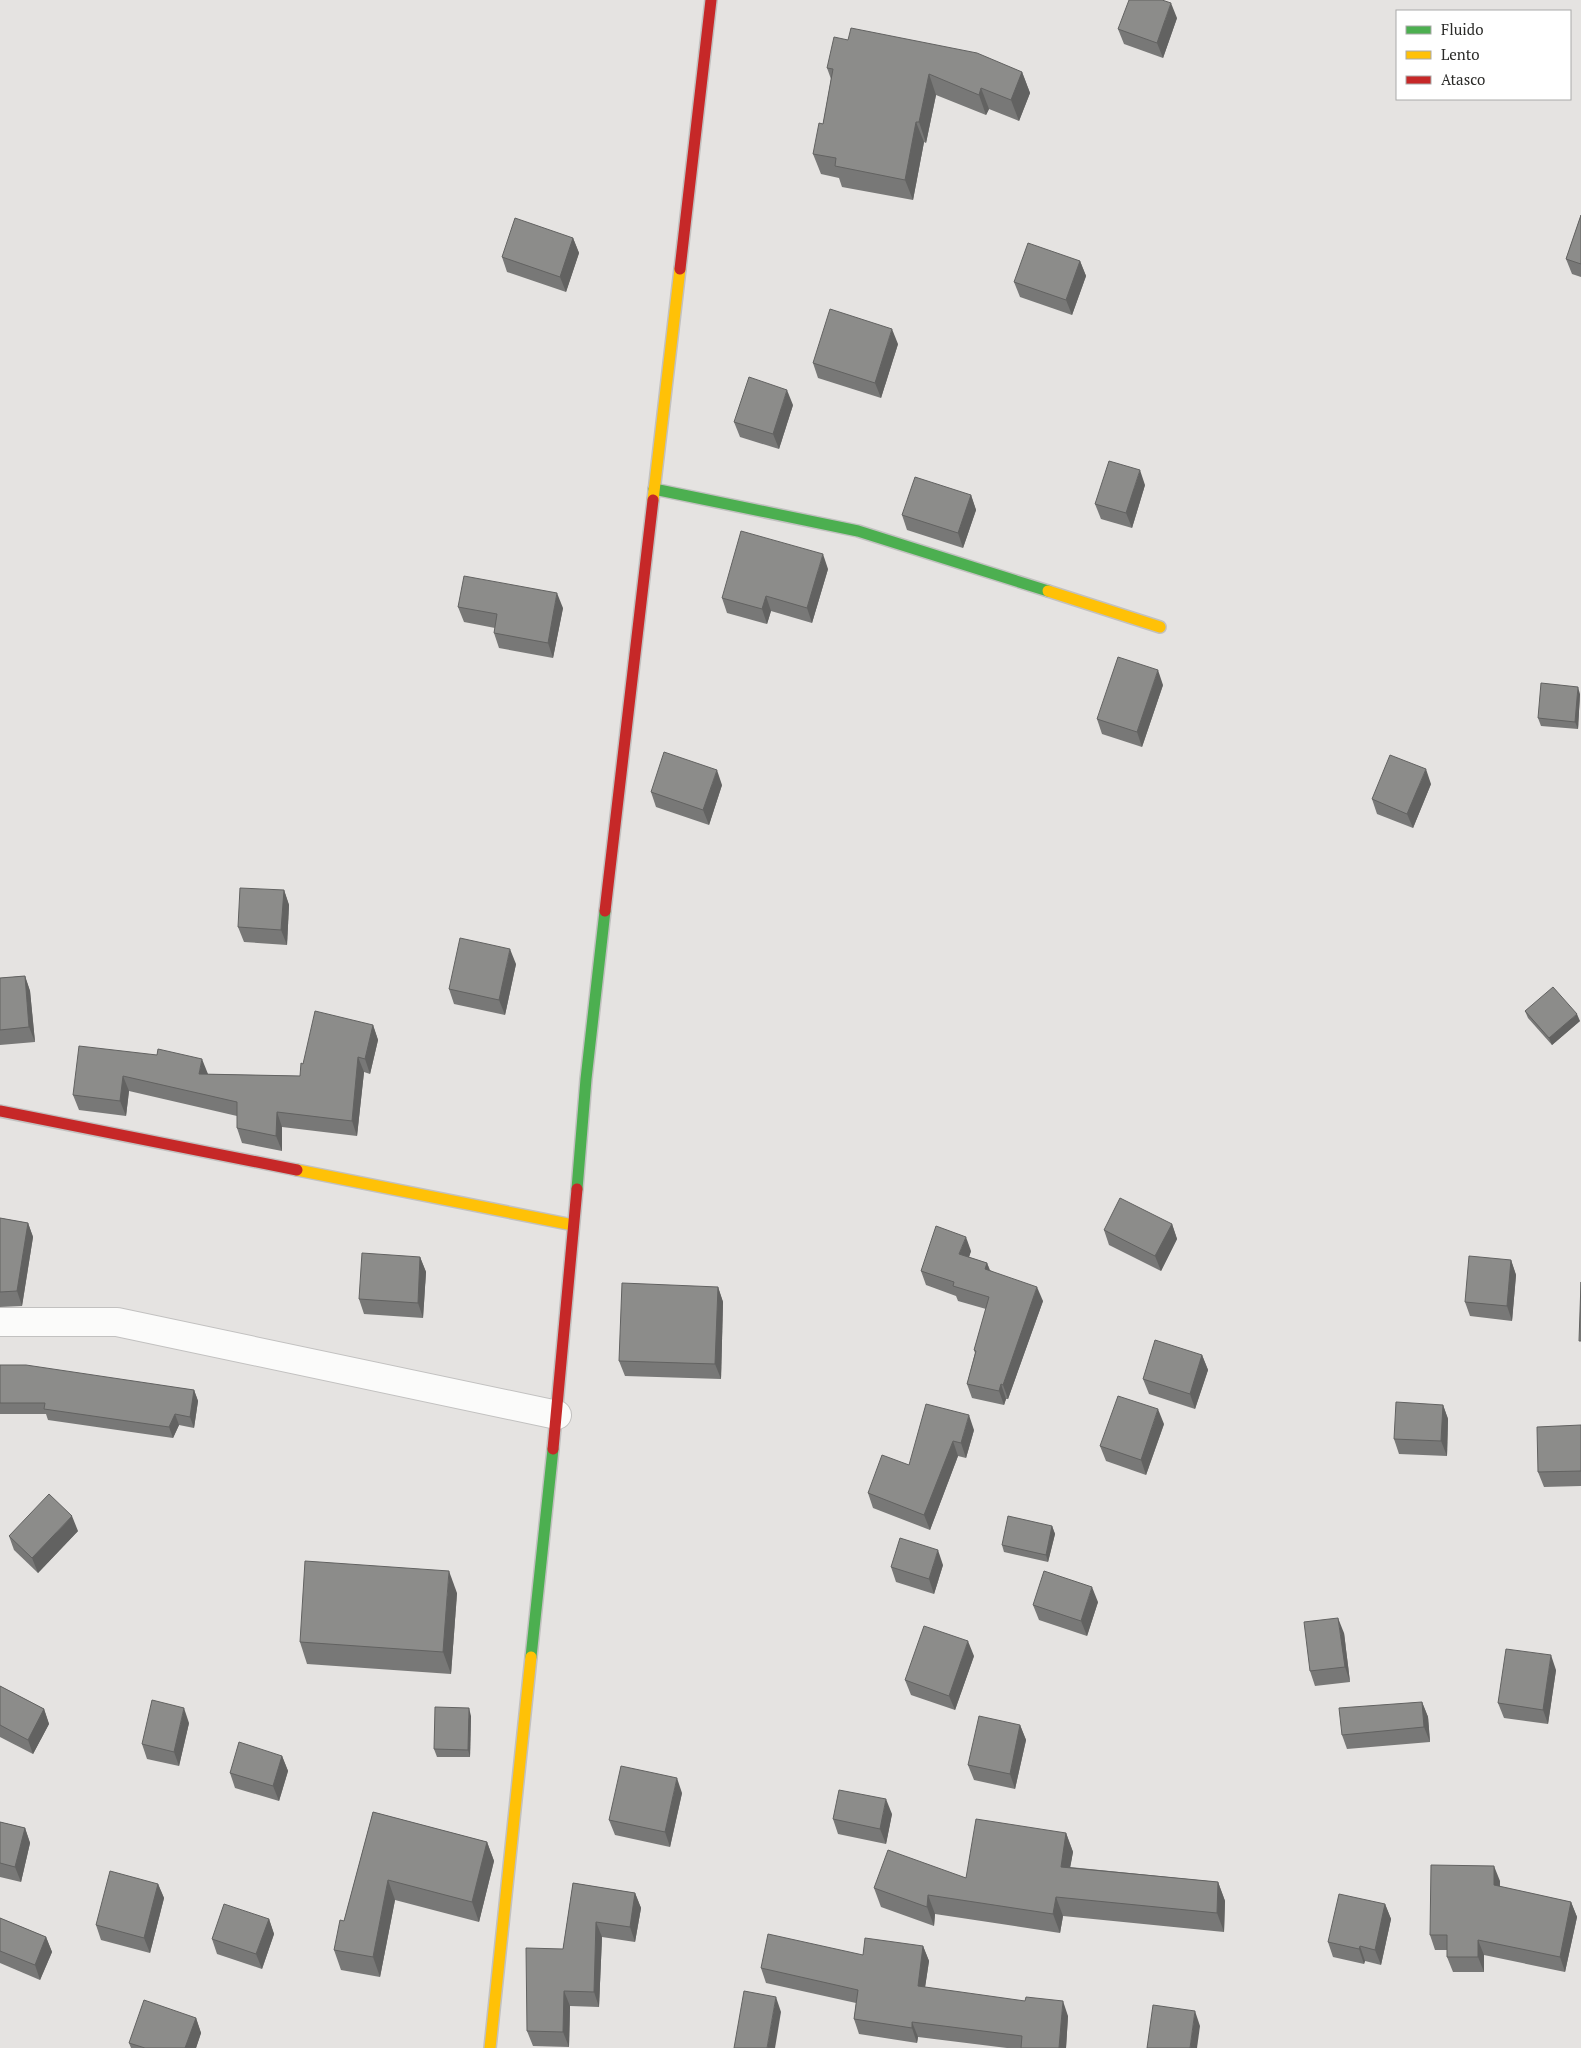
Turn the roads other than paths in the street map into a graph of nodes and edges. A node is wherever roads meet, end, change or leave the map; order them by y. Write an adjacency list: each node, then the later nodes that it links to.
1 (711, 0): 2 (street)
2 (654, 489): 3 (street); 5 (street)
3 (1160, 628)
4 (0, 1111): 5 (street)
5 (573, 1225): 7 (street)
6 (0, 1322): 7 (street)
7 (557, 1415): 8 (street)
8 (490, 2048)

